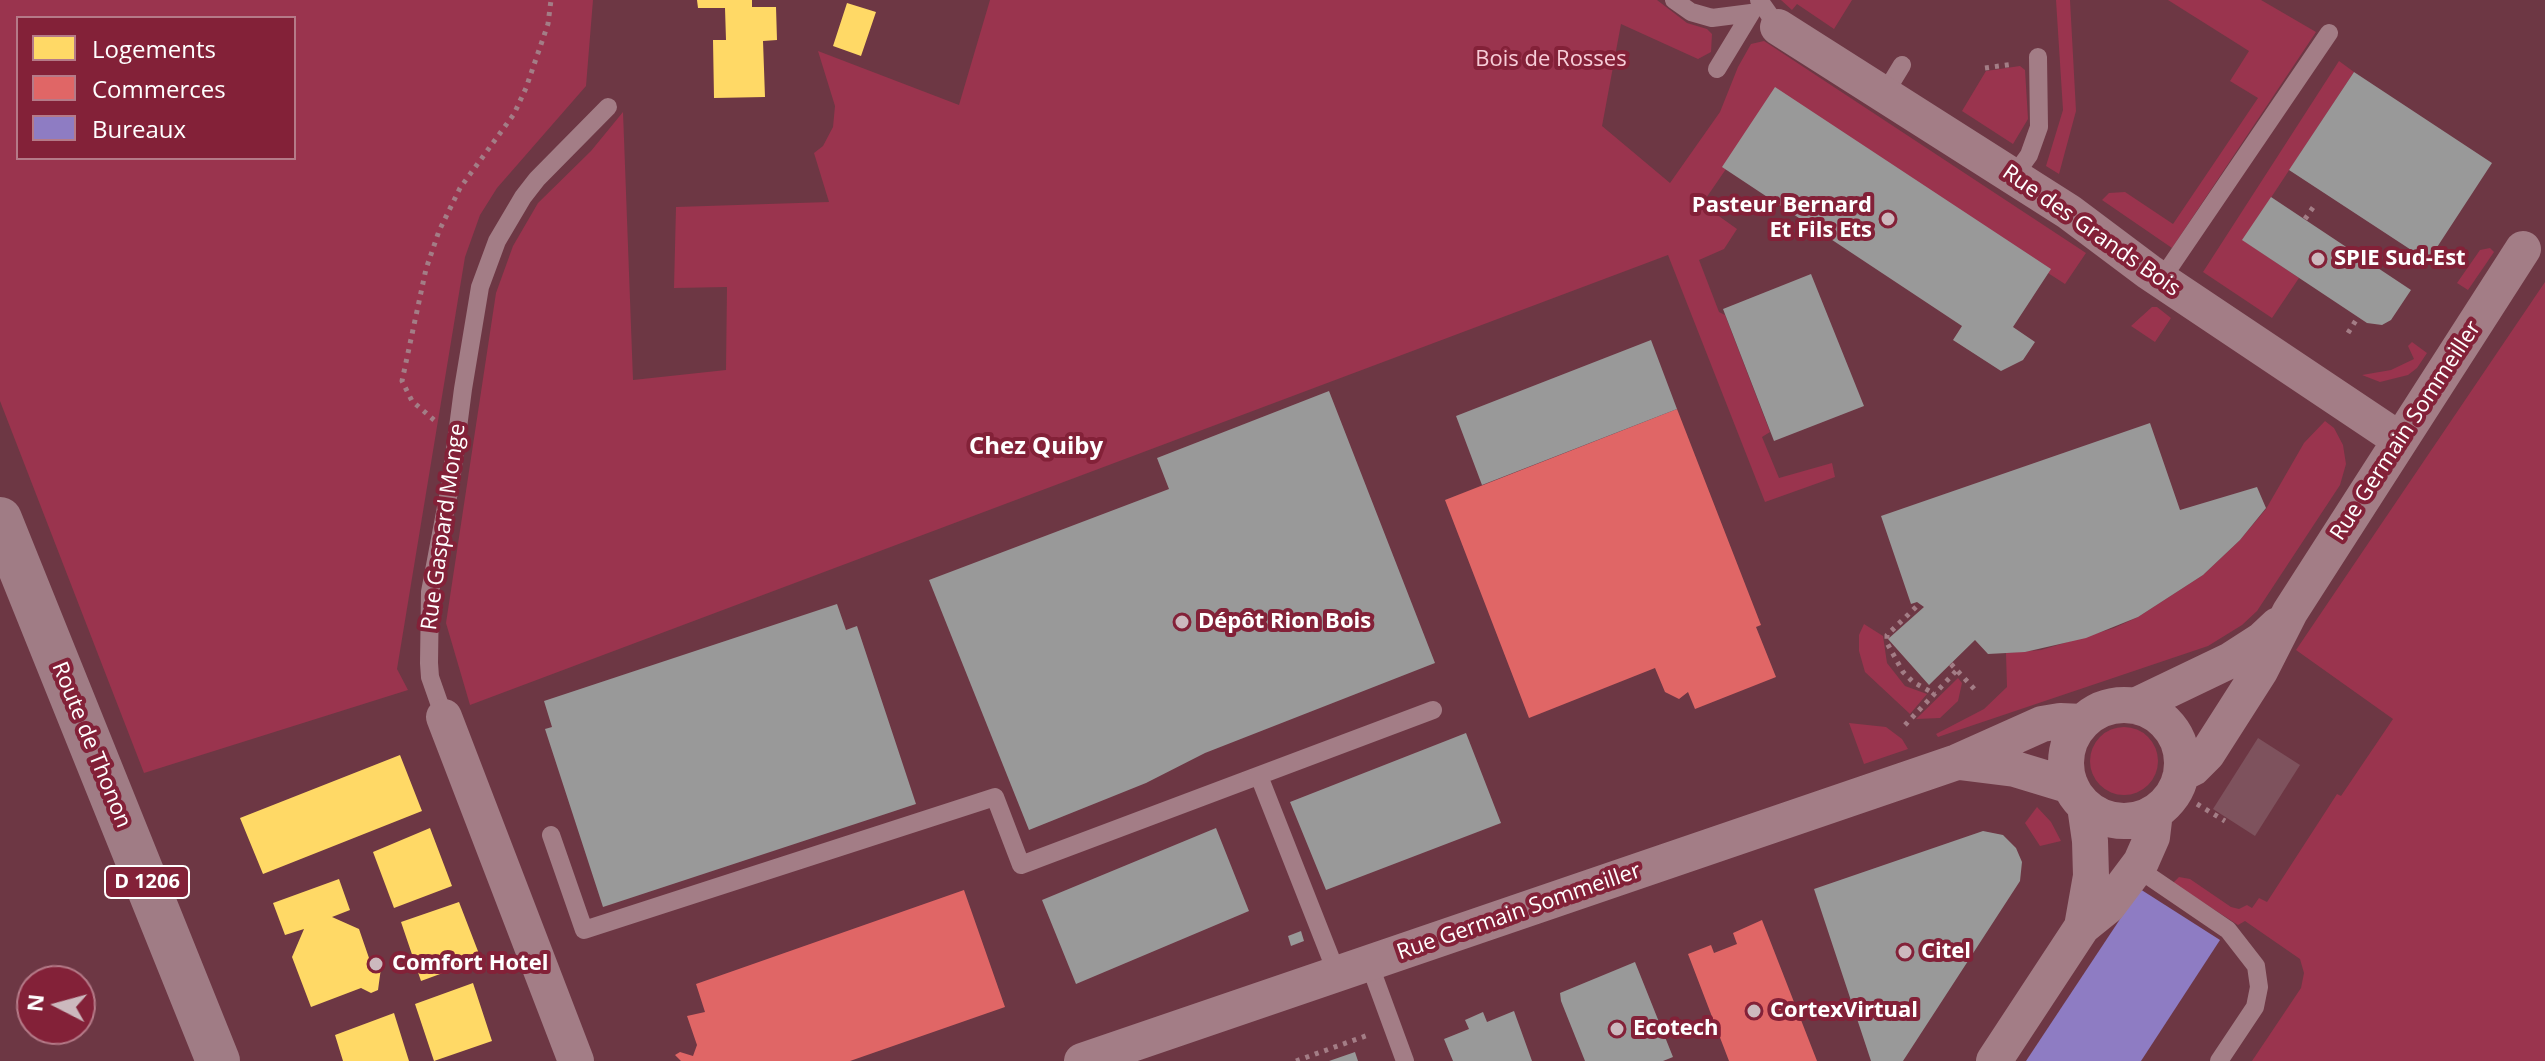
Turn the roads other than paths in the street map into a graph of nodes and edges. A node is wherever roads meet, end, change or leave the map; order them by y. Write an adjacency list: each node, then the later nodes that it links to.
1 (1674, 0): 3 (lane)
2 (1729, 0): 3 (lane)
3 (1763, 9): 6 (lane); 8 (street, Rue des Grands Bois)
4 (2329, 33): 10 (lane)
5 (2038, 57): 8 (lane)
6 (1717, 69)
7 (608, 107): 16 (lane, Rue Gaspard Monge)
8 (2014, 176): 10 (street, Rue des Grands Bois)
9 (2523, 249): 11 (street, Rue Germain Sommeiller)
10 (2161, 280): 11 (street, Rue des Grands Bois)
11 (2400, 440): 13 (street, Rue Germain Sommeiller)
12 (0, 519): 28 (main road, Route de Thonon / D 1206)
13 (2290, 612): 14 (street, Rue Germain Sommeiller); 19 (street, Rue Germain Sommeiller)
14 (2135, 706): 17 (street, Rue Germain Sommeiller); 19 (street)
15 (1433, 710): 20 (lane)
16 (444, 717): 29 (street, Rue Gaspard Monge)
17 (2083, 722): 18 (street, Rue Germain Sommeiller); 21 (street, Rue Germain Sommeiller)
18 (1957, 762): 21 (street, Rue Germain Sommeiller); 27 (street, Rue Germain Sommeiller)
19 (2181, 774): 22 (street, Rue Germain Sommeiller)
20 (1259, 776): 23 (lane); 27 (lane)
21 (2078, 796): 22 (street, Rue Germain Sommeiller); 26 (street, Rue Germain Sommeiller)
22 (2155, 812): 25 (street, Rue Germain Sommeiller)
23 (551, 835)
24 (2174, 869): 25 (lane)
25 (2148, 876): 26 (street, Rue Germain Sommeiller); 33 (lane)
26 (2082, 927): 32 (street, Rue Germain Sommeiller)
27 (1353, 968): 30 (street, Rue Germain Sommeiller); 31 (lane)
28 (218, 1061)
29 (576, 1061)
30 (1082, 1061)
31 (1405, 1061)
32 (1994, 1061)
33 (2219, 1061)

